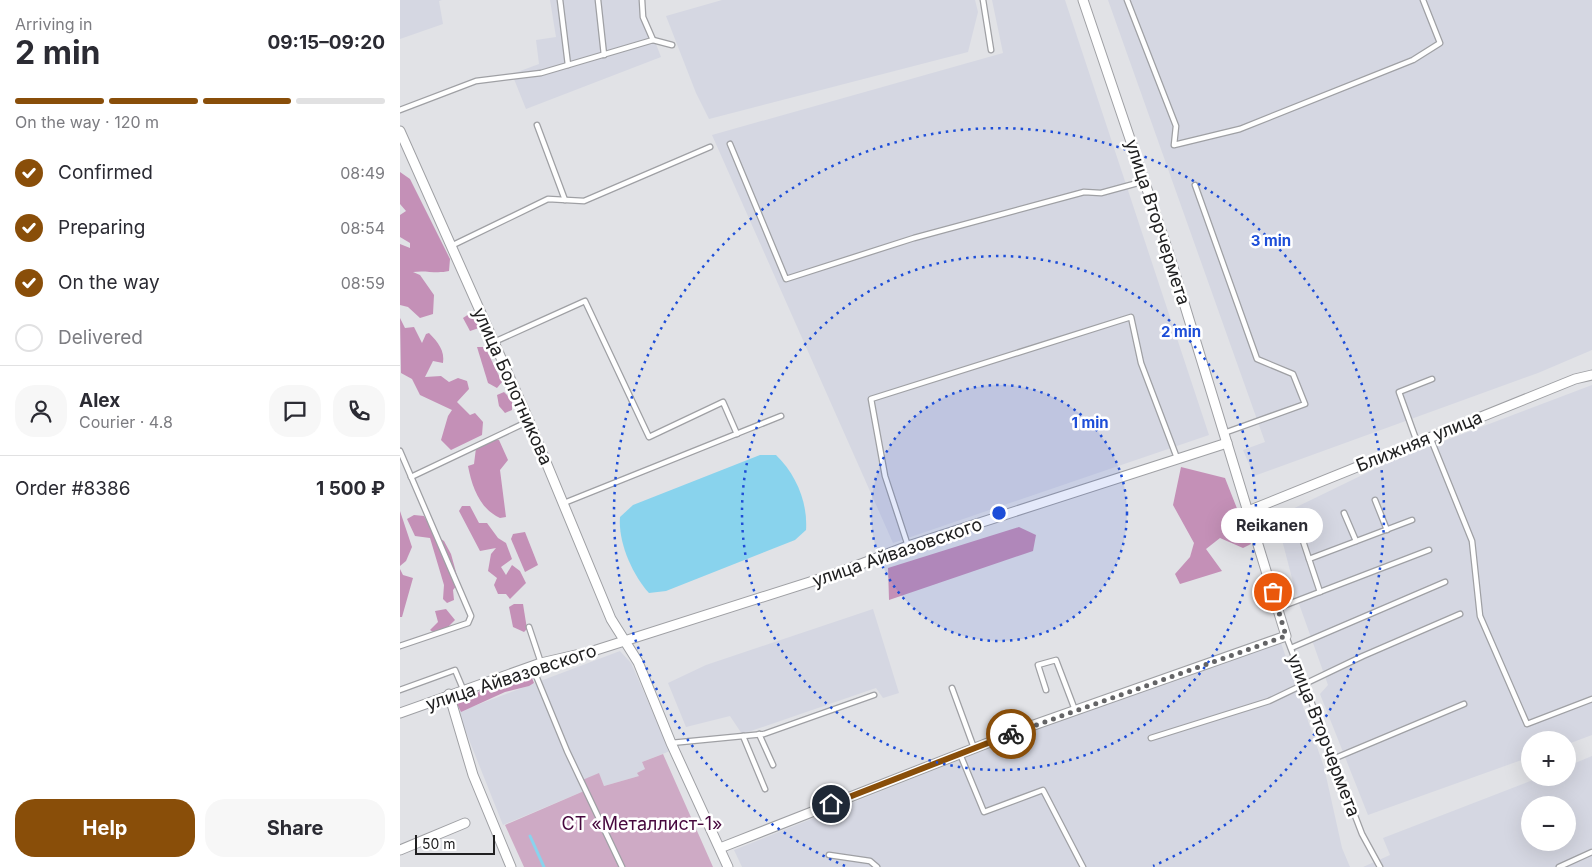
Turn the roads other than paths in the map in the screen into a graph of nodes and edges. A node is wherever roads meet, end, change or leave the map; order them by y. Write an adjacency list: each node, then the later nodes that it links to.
1 (560, 0): 12 (lane)
2 (598, 0): 11 (lane)
3 (642, 0): 8 (lane)
4 (983, 0): 10 (lane)
5 (1083, 0): 18 (street, улица Вторчермета)
6 (1127, 0): 7 (lane)
7 (1423, 0)
8 (653, 40): 9 (lane); 11 (lane)
9 (672, 46)
10 (991, 50)
11 (604, 55): 12 (lane)
12 (568, 65): 13 (lane)
13 (400, 110)
14 (537, 125): 20 (lane)
15 (400, 131): 21 (street, улица Болотникова)
16 (730, 144): 18 (lane)
17 (710, 147): 20 (lane)
18 (1145, 181): 27 (street, улица Вторчермета)
19 (1195, 185): 27 (lane)
20 (565, 200): 21 (lane)
21 (451, 246): 22 (street, улица Болотникова)
22 (494, 342): 26 (street, улица Болотникова); 28 (lane)
23 (1592, 375): 29 (street, Ближняя улица)
24 (1432, 379): 30 (lane)
25 (781, 416): 28 (lane)
26 (529, 421): 34 (lane); 36 (street, улица Болотникова)
27 (1224, 433): 31 (street, улица Вторчермета)
28 (737, 434): 36 (lane)
29 (1430, 437): 30 (street, Ближняя улица); 63 (lane)
30 (1417, 442): 37 (street, Ближняя улица)
31 (1227, 443): 33 (street, улица Айвазовского); 37 (street, улица Вторчермета)
32 (400, 451): 34 (lane)
33 (1177, 458): 43 (street, улица Айвазовского); 43 (lane)
34 (411, 476): 53 (lane)
35 (1375, 500): 40 (lane)
36 (564, 503): 52 (street, улица Болотникова)
37 (1248, 510): 48 (street, улица Вторчермета)
38 (1344, 513): 42 (lane)
39 (1412, 520): 40 (lane)
40 (1387, 530): 42 (lane)
41 (1302, 535): 45 (lane)
42 (1356, 541): 45 (lane)
43 (908, 546): 52 (street, улица Айвазовского)
44 (1428, 550): 47 (lane)
45 (1309, 559): 47 (lane)
46 (1445, 582): 54 (lane)
47 (1320, 592): 48 (lane)
48 (1278, 608): 51 (street, улица Вторчермета)
49 (1460, 614): 56 (lane)
50 (529, 627): 55 (lane)
51 (1286, 636): 54 (lane, улица Вторчермета); 65 (street)
52 (623, 641): 55 (street, улица Айвазовского); 70 (street)
53 (400, 646)
54 (1291, 648): 56 (lane, улица Вторчермета)
55 (537, 665): 58 (street, улица Айвазовского); 82 (lane)
56 (1304, 682): 69 (lane); 73 (lane, улица Вторчермета)
57 (952, 688): 71 (lane)
58 (463, 689): 59 (lane); 61 (street, улица Айвазовского)
59 (400, 690)
60 (1046, 690): 65 (lane)
61 (449, 694): 66 (street, улица Айвазовского); 81 (street)
62 (874, 694): 67 (lane)
63 (1592, 698)
64 (1464, 704): 73 (lane)
65 (1075, 710): 71 (street)
66 (400, 713)
67 (759, 734): 68 (lane); 74 (lane)
68 (743, 736): 70 (lane); 75 (lane)
69 (1151, 738)
70 (671, 743): 77 (street)
71 (974, 748): 72 (street)
72 (960, 754): 77 (street); 85 (lane)
73 (1333, 759): 86 (lane, улица Вторчермета)
74 (773, 765)
75 (765, 789)
76 (465, 824): 78 (street)
77 (720, 848): 83 (street)
78 (400, 850)
79 (1592, 852): 87 (lane)
80 (829, 855): 84 (lane)
81 (511, 867)
82 (622, 867)
83 (728, 867)
84 (877, 867)
85 (1083, 867)
86 (1380, 867)
87 (1559, 867)

